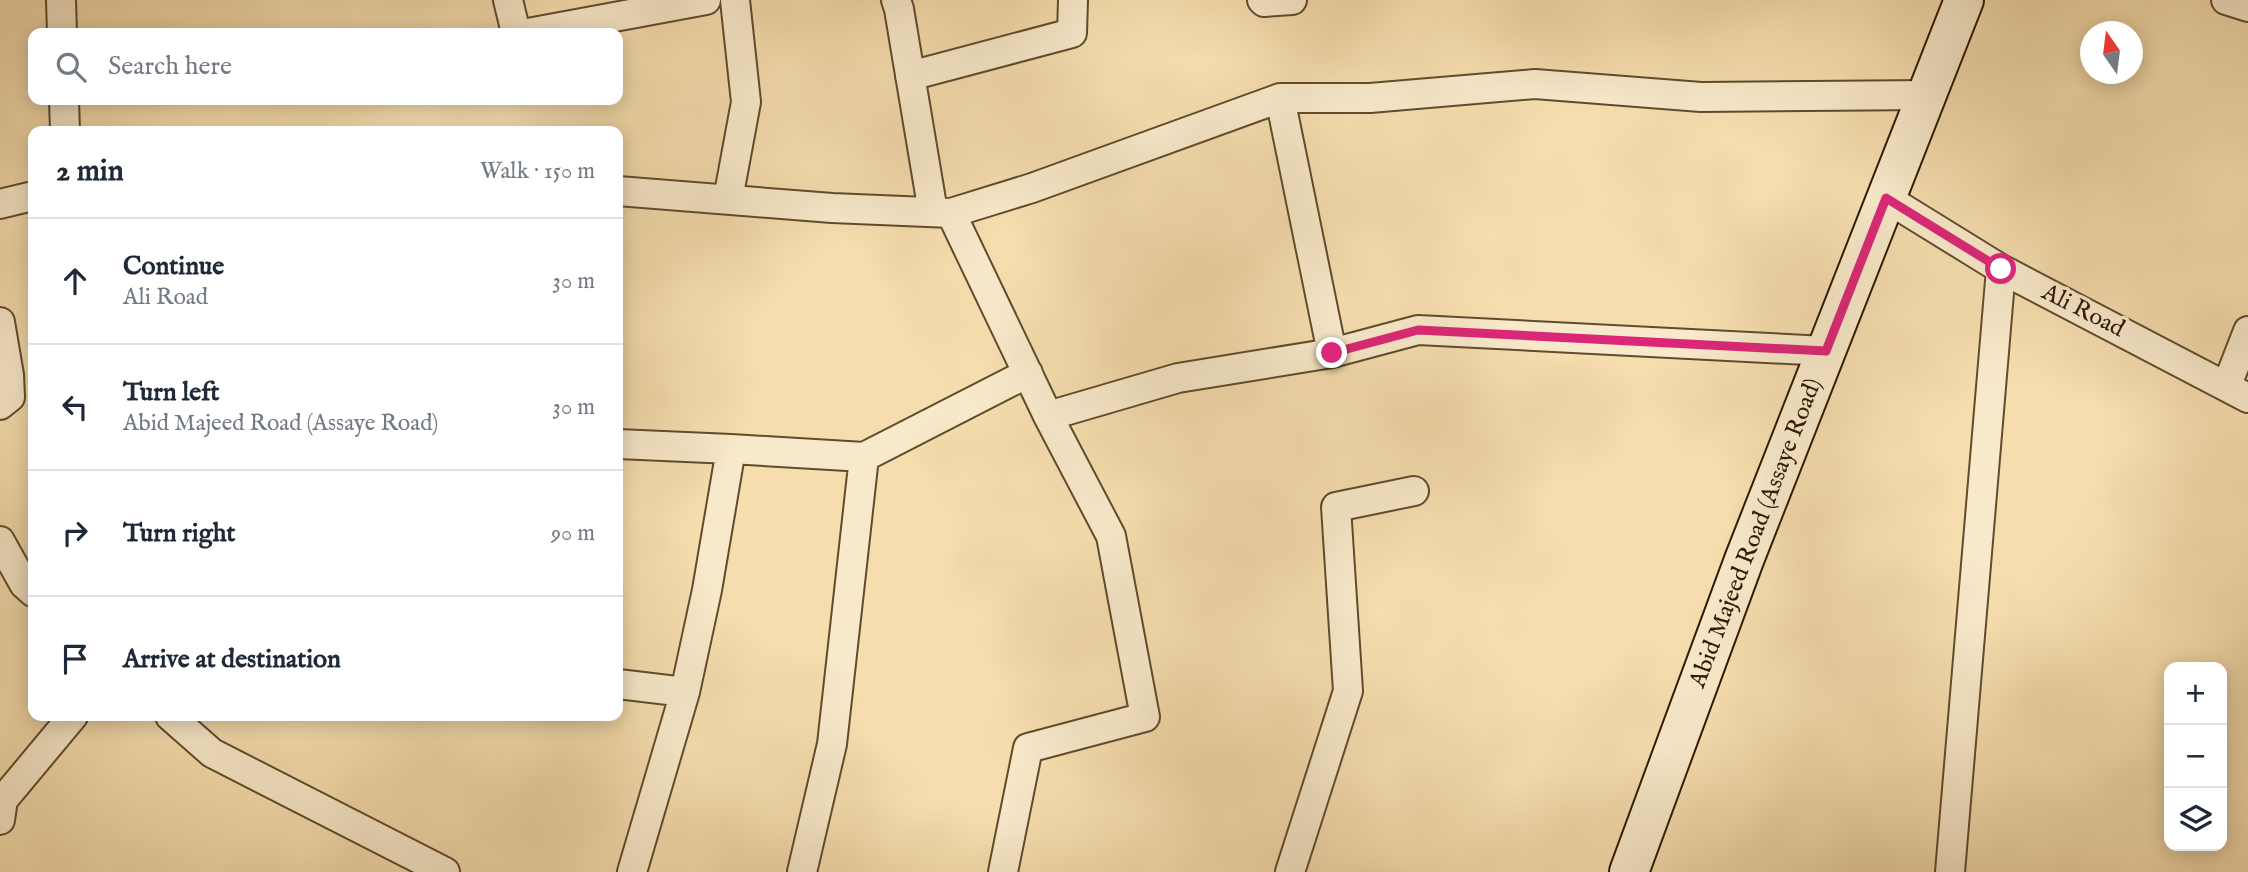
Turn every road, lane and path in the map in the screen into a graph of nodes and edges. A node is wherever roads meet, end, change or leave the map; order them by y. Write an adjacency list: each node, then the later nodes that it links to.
1 (61, 0): 12 (street)
2 (508, 0): 13 (street)
3 (706, 0): 14 (street)
4 (735, 0): 23 (street)
5 (896, 0): 15 (street)
6 (1073, 0): 15 (street)
7 (1262, 0): 8 (street)
8 (1292, 0)
9 (1964, 0): 16 (main road, Abid Majeed Road (Assaye Road))
10 (2226, 0): 11 (street)
11 (2248, 7)
12 (62, 28)
13 (515, 28)
14 (555, 28)
15 (910, 76): 25 (street)
16 (1927, 95): 17 (street); 22 (main road, Abid Majeed Road (Assaye Road))
17 (1280, 98): 25 (street); 30 (street)
18 (64, 105): 19 (street)
19 (65, 126)
20 (623, 191): 23 (street)
21 (28, 197): 24 (street)
22 (1886, 198): 26 (street, Ali Road); 29 (main road, Abid Majeed Road (Assaye Road))
23 (728, 199): 25 (street)
24 (0, 204)
25 (942, 212): 31 (street)
26 (2001, 269): 32 (street, Ali Road); 52 (street)
27 (0, 322): 33 (street)
28 (2248, 331): 32 (street)
29 (1826, 351): 30 (street); 51 (main road, Abid Majeed Road (Assaye Road))
30 (1332, 353): 34 (street)
31 (1028, 373): 34 (street); 37 (street)
32 (2237, 392)
33 (0, 405)
34 (1048, 416): 49 (street)
35 (623, 444): 36 (street)
36 (731, 449): 37 (street); 42 (street)
37 (864, 457): 48 (street)
38 (1413, 491): 50 (street)
39 (0, 541): 40 (street)
40 (28, 588)
41 (623, 685): 42 (street)
42 (685, 692): 47 (street)
43 (69, 721): 45 (street)
44 (176, 721): 46 (street)
45 (0, 820)
46 (445, 872)
47 (632, 872)
48 (802, 872)
49 (1003, 872)
50 (1290, 872)
51 (1629, 872)
52 (1950, 872)

